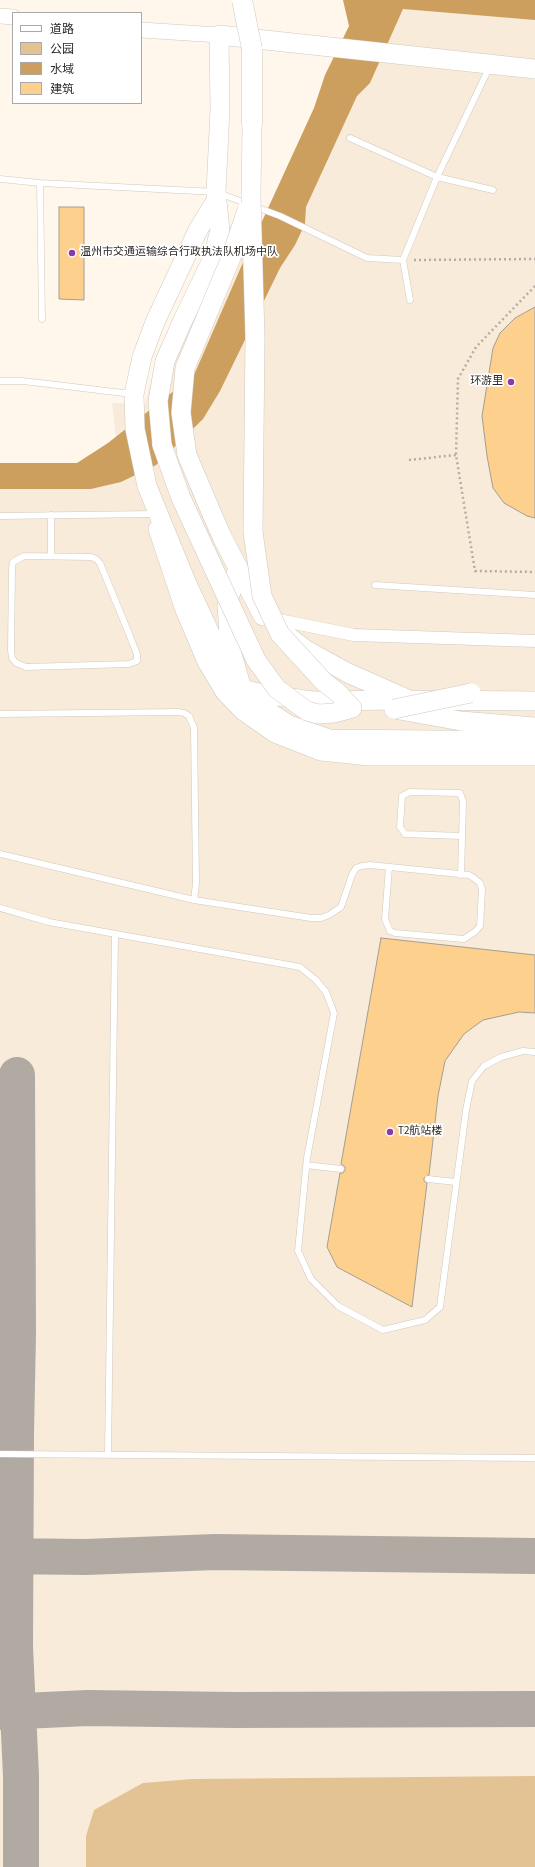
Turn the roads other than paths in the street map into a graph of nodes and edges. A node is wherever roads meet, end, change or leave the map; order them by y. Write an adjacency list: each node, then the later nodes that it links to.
1 (242, 0): 7 (highway, bridge)
2 (253, 0): 7 (highway, bridge)
3 (0, 16): 4 (street)
4 (12, 17)
5 (142, 30): 6 (street)
6 (220, 35): 8 (main road); 16 (main road)
7 (252, 49): 10 (highway)
8 (491, 64): 9 (main road); 12 (lane)
9 (535, 69)
10 (252, 124): 17 (main road)
11 (350, 138): 12 (lane)
12 (437, 177): 15 (lane); 18 (lane)
13 (0, 179): 14 (lane)
14 (40, 183): 16 (lane); 20 (lane)
15 (493, 190)
16 (216, 196): 18 (lane); 22 (main road); 37 (main road, bridge)
17 (251, 197): 28 (main road, bridge); 37 (main road, bridge)
18 (403, 260): 19 (lane)
19 (410, 300)
20 (42, 319)
21 (0, 381): 22 (lane)
22 (134, 394): 23 (main road)
23 (147, 486): 24 (main road); 33 (main road)
24 (153, 514): 25 (lane); 41 (main road)
25 (51, 515): 26 (lane); 27 (lane)
26 (0, 516)
27 (52, 556): 27 (lane)
28 (238, 567): 31 (main road); 33 (main road)
29 (375, 585): 30 (lane)
30 (535, 595)
31 (264, 617): 32 (street); 36 (main road)
32 (535, 641)
33 (242, 689): 36 (main road); 40 (main road)
34 (535, 692): 36 (main road, bridge)
35 (535, 701): 36 (main road)
36 (402, 704): 37 (main road); 39 (main road)
37 (352, 708)
38 (0, 714): 46 (lane)
39 (535, 727)
40 (535, 741)
41 (535, 757)
42 (461, 836): 42 (lane); 45 (lane)
43 (0, 854): 46 (lane)
44 (389, 867): 45 (lane); 45 (lane); 46 (lane)
45 (461, 875)
46 (194, 900)
47 (0, 908): 48 (lane)
48 (115, 934): 50 (lane); 55 (lane)
49 (535, 1052): 53 (lane)
50 (306, 1165): 51 (lane); 53 (lane)
51 (340, 1169)
52 (428, 1179): 53 (lane)
53 (456, 1182)
54 (0, 1454): 55 (lane)
55 (108, 1454): 56 (lane)
56 (535, 1458)

